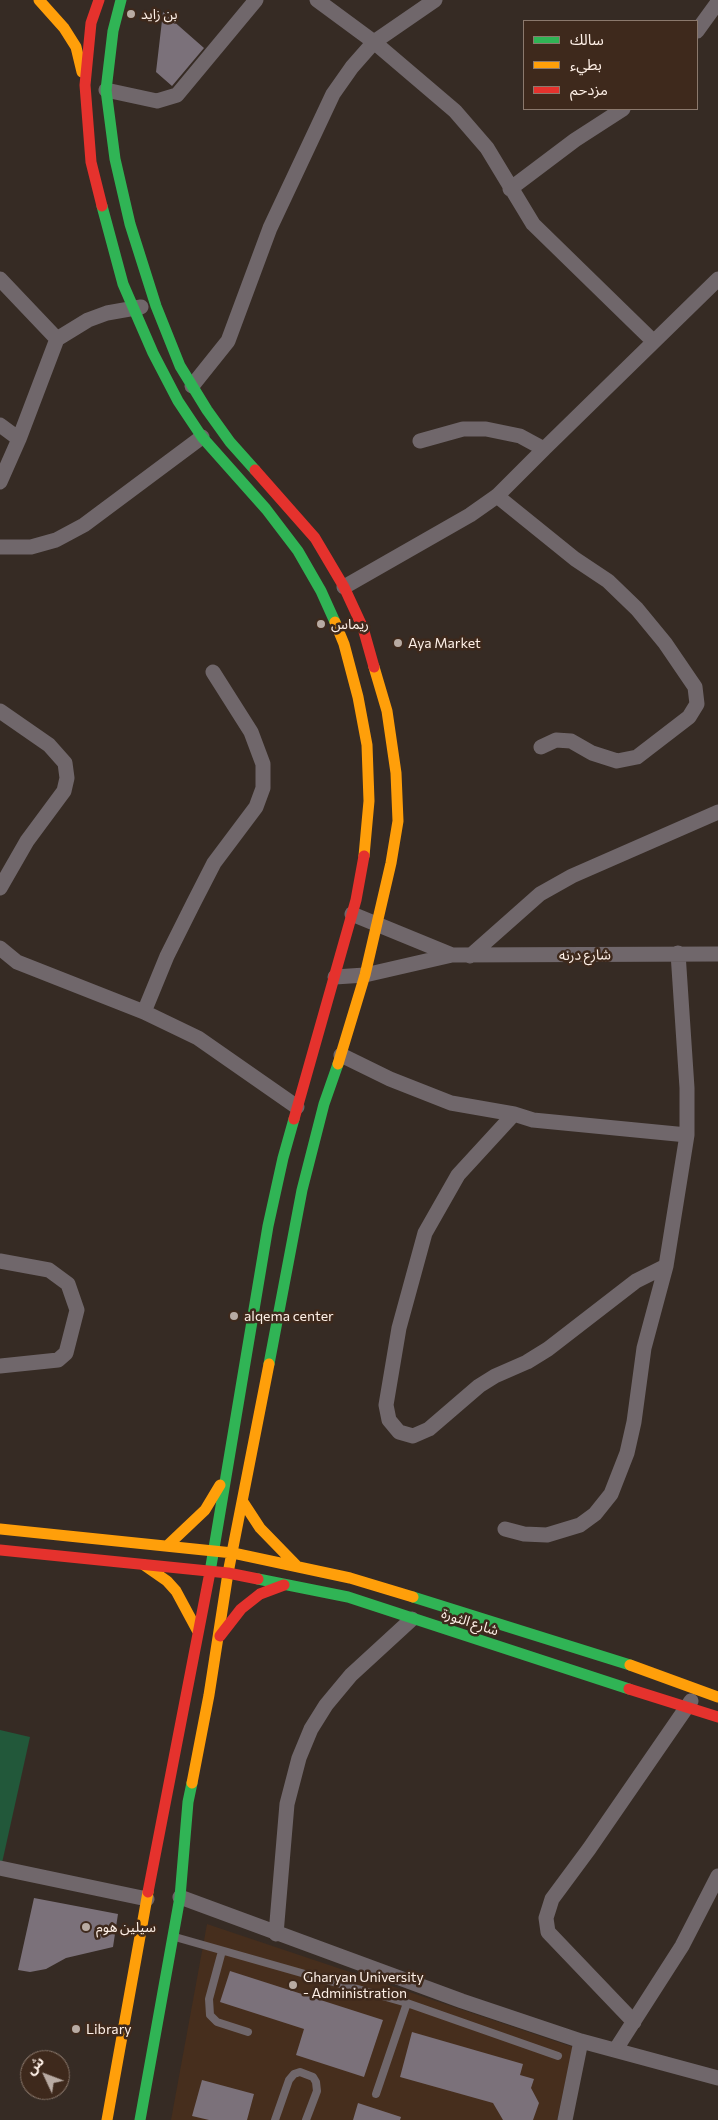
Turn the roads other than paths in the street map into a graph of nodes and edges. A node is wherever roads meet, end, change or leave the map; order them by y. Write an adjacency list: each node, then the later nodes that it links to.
1 (39, 0): 14 (main road)
2 (48, 0): 9 (main road)
3 (256, 0): 15 (street)
4 (317, 0): 13 (street)
5 (435, 0): 13 (street)
6 (95, 1): 8 (main road); 10 (main road)
7 (718, 2): 11 (street)
8 (120, 5): 12 (main road)
9 (62, 10)
10 (88, 21): 12 (main road); 14 (main road)
11 (698, 30)
12 (113, 31): 15 (main road)
13 (374, 42): 17 (street); 24 (street)
14 (85, 85): 21 (main road)
15 (106, 90): 20 (main road)
16 (621, 110): 17 (street)
17 (510, 189): 23 (street)
18 (718, 278): 23 (street)
19 (0, 279): 22 (street)
20 (156, 306): 21 (street); 24 (main road)
21 (134, 308): 22 (street); 26 (main road)
22 (57, 338): 27 (street)
23 (652, 341): 29 (street)
24 (192, 386): 33 (main road)
25 (0, 425): 27 (street)
26 (202, 437): 32 (street); 39 (main road)
27 (19, 439): 30 (street)
28 (420, 440): 29 (street)
29 (544, 449): 31 (street)
30 (0, 482)
31 (497, 496): 33 (street); 36 (street)
32 (0, 548)
33 (344, 587): 40 (main road)
34 (213, 672): 48 (street)
35 (0, 711): 38 (street)
36 (541, 747)
37 (718, 812): 45 (street)
38 (0, 888)
39 (352, 914): 40 (street, شارع درنه); 47 (main road)
40 (377, 924): 44 (street, شارع درنه); 46 (main road)
41 (0, 948): 48 (street)
42 (678, 953): 43 (street, شارع درنه); 45 (street, شارع درنه); 52 (street)
43 (718, 954)
44 (452, 955): 45 (street, شارع درنه); 46 (street, شارع درنه)
45 (470, 956)
46 (365, 975): 47 (street, شارع درنه); 49 (main road)
47 (335, 977): 50 (main road)
48 (144, 1012): 50 (street)
49 (341, 1055): 51 (street); 57 (main road)
50 (297, 1107): 56 (main road)
51 (514, 1114): 52 (street); 54 (street)
52 (687, 1135): 54 (street)
53 (0, 1261): 55 (street)
54 (666, 1266): 59 (street)
55 (0, 1366)
56 (225, 1478): 60 (main road); 62 (main road)
57 (243, 1502): 63 (main road); 65 (main road)
58 (0, 1529): 60 (main road, شارع الثورة)
59 (505, 1529)
60 (167, 1546): 62 (main road, شارع الثورة)
61 (0, 1550): 64 (main road, شارع الثورة)
62 (214, 1550): 63 (main road, شارع الثورة); 66 (main road)
63 (234, 1553): 65 (main road, شارع الثورة); 67 (main road)
64 (144, 1564): 66 (main road, شارع الثورة); 70 (main road)
65 (296, 1565): 72 (main road, شارع الثورة)
66 (208, 1571): 67 (main road, شارع الثورة); 70 (main road)
67 (228, 1573): 68 (main road, شارع الثورة); 71 (main road)
68 (284, 1585): 69 (main road, شارع الثورة); 71 (main road)
69 (412, 1618): 74 (main road, شارع الثورة); 80 (street)
70 (197, 1630): 79 (main road)
71 (218, 1639): 78 (main road)
72 (698, 1690): 73 (main road, شارع الثورة); 74 (street)
73 (718, 1697)
74 (687, 1708): 75 (main road, شارع الثورة); 84 (street)
75 (718, 1717)
76 (0, 1868): 79 (street)
77 (718, 1876): 84 (street)
78 (180, 1898): 80 (street); 81 (main road)
79 (147, 1899): 91 (main road)
80 (276, 1934): 86 (street)
81 (173, 1936): 82 (lane); 92 (main road)
82 (222, 1951): 83 (lane); 85 (lane)
83 (407, 2003): 88 (lane); 90 (lane)
84 (634, 2022): 87 (street)
85 (248, 2032)
86 (581, 2041): 87 (street); 95 (street)
87 (616, 2049): 89 (street)
88 (558, 2056)
89 (718, 2078)
90 (376, 2094)
91 (107, 2120)
92 (140, 2120)
93 (275, 2120): 94 (lane)
94 (306, 2120)
95 (565, 2120)

